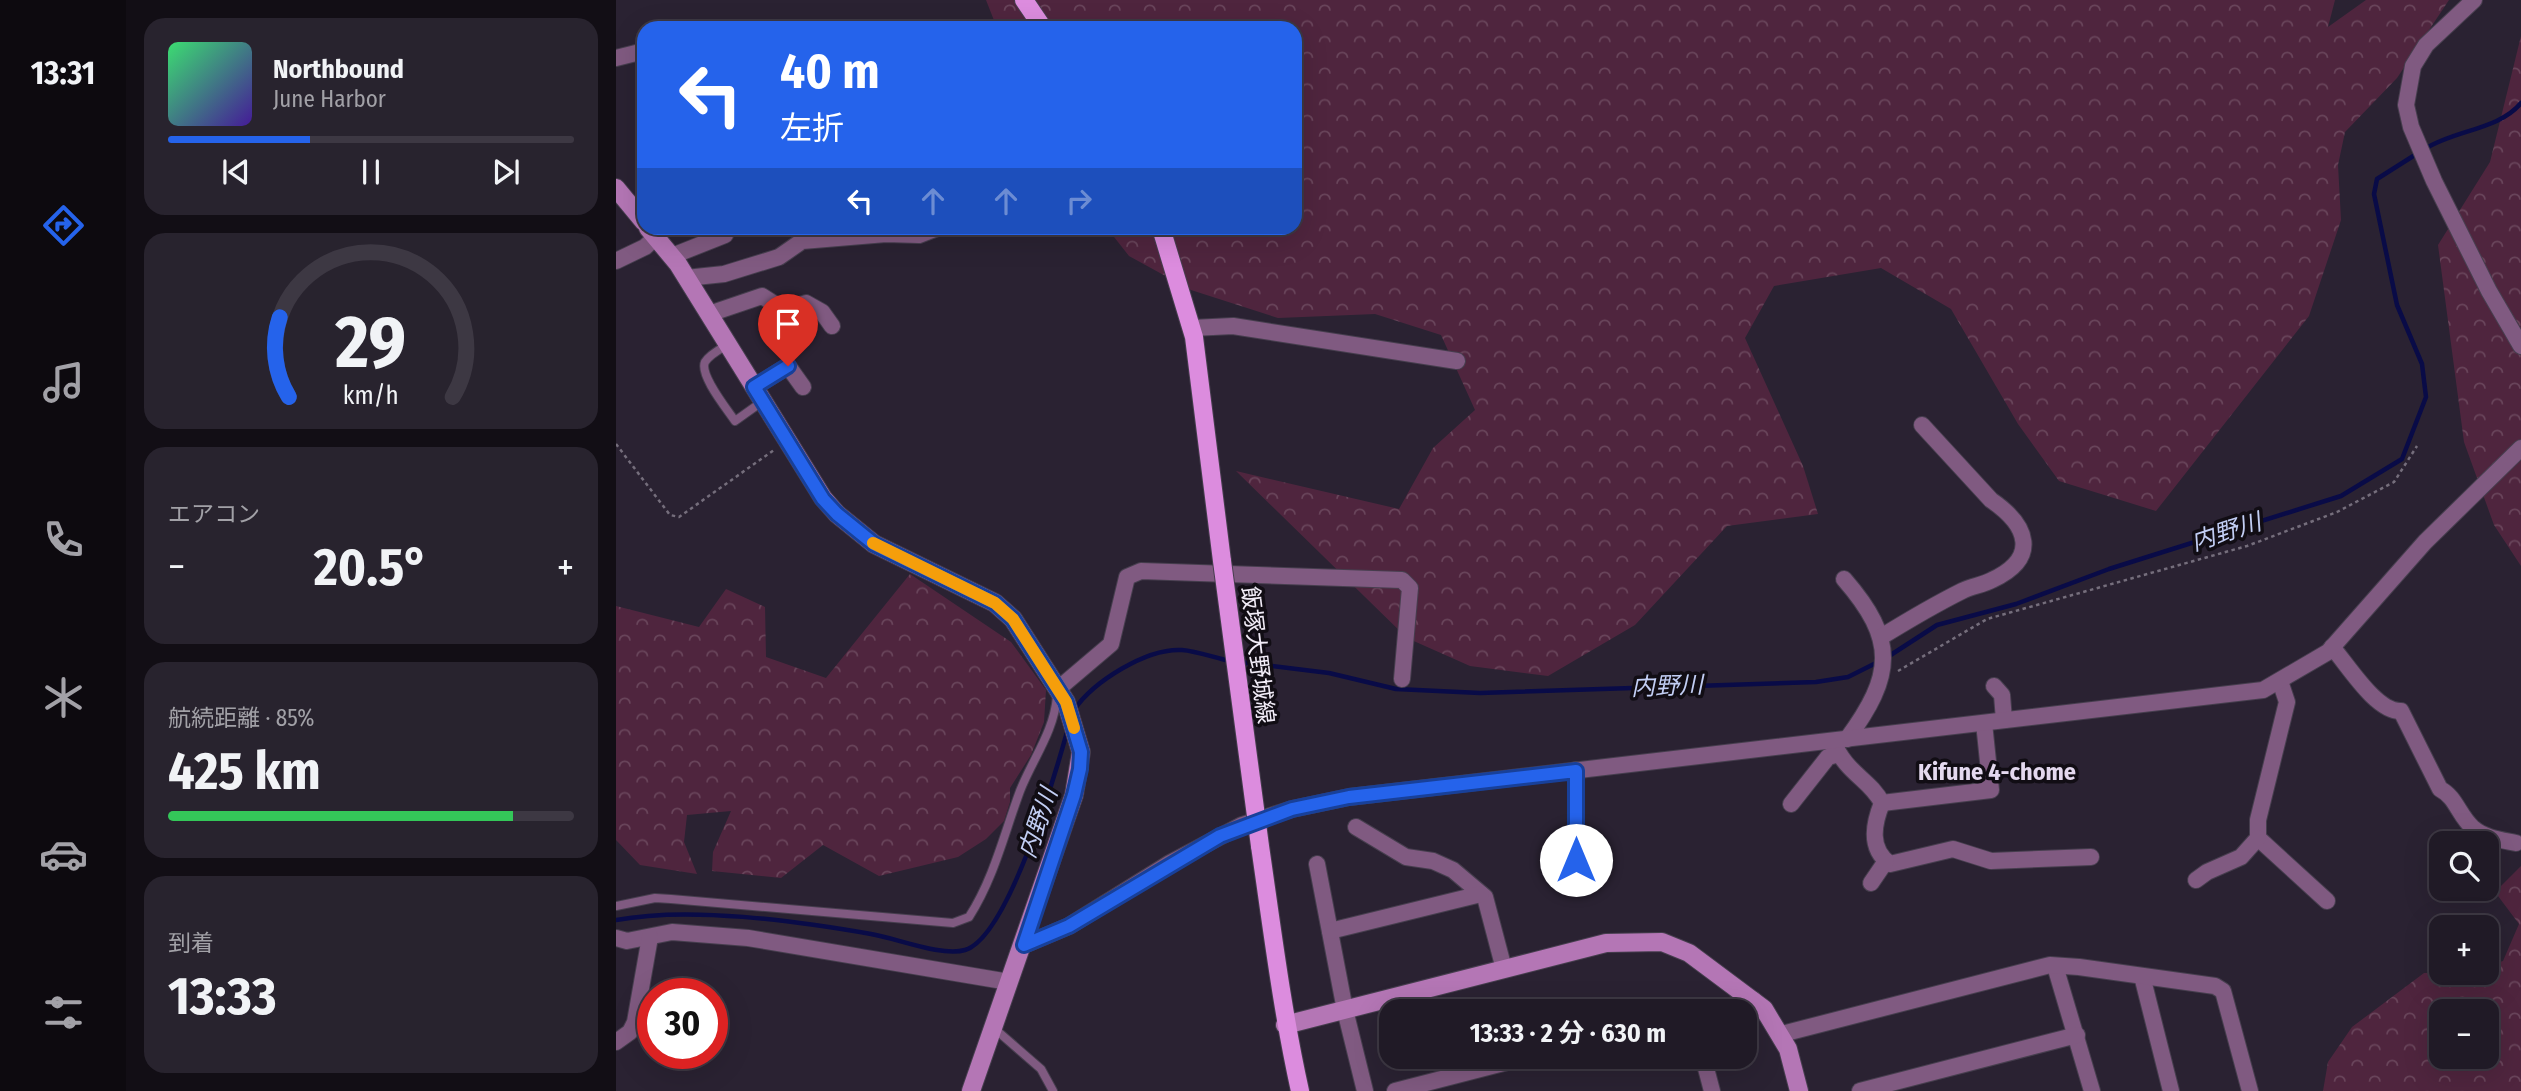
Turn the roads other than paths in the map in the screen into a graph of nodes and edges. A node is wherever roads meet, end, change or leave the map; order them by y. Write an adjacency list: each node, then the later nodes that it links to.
1 (1024, 0): 3 (main road)
2 (2474, 0): 20 (street)
3 (1038, 21)
4 (637, 53): 5 (street)
5 (616, 58)
6 (616, 188): 7 (street)
7 (637, 214)
8 (651, 235): 14 (street)
9 (654, 235): 13 (street)
10 (724, 235): 13 (street)
11 (874, 235): 15 (street)
12 (1163, 235): 18 (main road, 飯塚大野城線)
13 (672, 256): 15 (street)
14 (616, 261)
15 (686, 278): 16 (street)
16 (709, 314): 17 (street); 19 (street)
17 (832, 326)
18 (1192, 328): 21 (street); 62 (main road, 飯塚大野城線, bridge)
19 (728, 344): 23 (street); 23 (lane)
20 (2521, 346)
21 (1457, 361)
22 (803, 387): 23 (street)
23 (759, 394): 32 (street)
24 (1922, 425): 27 (street)
25 (2521, 448): 28 (street)
26 (1844, 579): 27 (street)
27 (1882, 641): 35 (street)
28 (2332, 647): 30 (street); 41 (street)
29 (1402, 679): 32 (street)
30 (2280, 681): 33 (street); 40 (street)
31 (1994, 686): 33 (street)
32 (1062, 695): 50 (lane); 54 (street)
33 (2004, 720): 34 (street)
34 (1984, 723): 35 (street); 37 (street)
35 (1840, 745): 36 (street); 37 (street); 38 (street)
36 (1576, 771): 43 (street); 54 (street)
37 (1882, 803): 44 (street)
38 (1791, 804)
39 (1356, 827): 48 (street)
40 (2258, 838): 46 (street); 49 (street)
41 (2516, 843)
42 (2091, 857): 44 (street)
43 (1576, 860)
44 (1886, 861): 47 (street)
45 (1317, 864): 51 (street)
46 (2196, 880)
47 (1871, 883)
48 (1481, 894): 51 (street); 56 (street)
49 (2328, 901)
50 (616, 906)
51 (1330, 931): 61 (street)
52 (616, 937): 53 (street)
53 (650, 937): 58 (street); 66 (street)
54 (1024, 945): 58 (street)
55 (2055, 966): 57 (street); 64 (street); 65 (street)
56 (1504, 969): 59 (street); 61 (street)
57 (2142, 976): 78 (street); 79 (street)
58 (1009, 982): 63 (street)
59 (1753, 999)
60 (1757, 1004): 64 (street)
61 (1345, 1010): 62 (street); 72 (street)
62 (1285, 1025): 71 (main road, 飯塚大野城線)
63 (995, 1030): 69 (street); 70 (lane)
64 (1782, 1034): 75 (street)
65 (2077, 1035): 76 (street); 77 (street)
66 (616, 1042)
67 (1480, 1069): 73 (street)
68 (1706, 1069): 74 (street)
69 (971, 1091)
70 (1053, 1091)
71 (1300, 1091)
72 (1365, 1091)
73 (1395, 1091)
74 (1712, 1091)
75 (1799, 1091)
76 (1860, 1091)
77 (2092, 1091)
78 (2171, 1091)
79 (2250, 1091)

